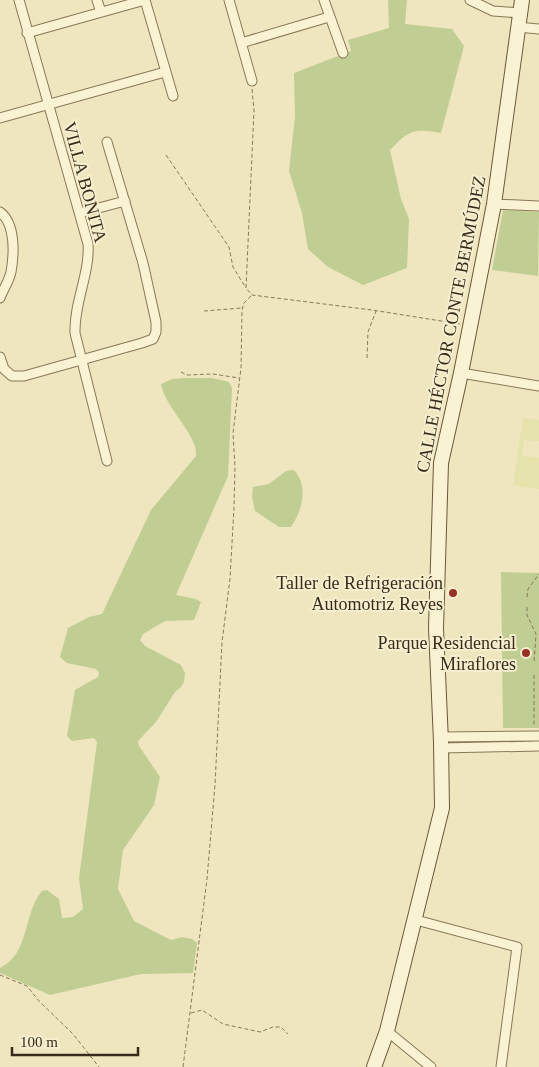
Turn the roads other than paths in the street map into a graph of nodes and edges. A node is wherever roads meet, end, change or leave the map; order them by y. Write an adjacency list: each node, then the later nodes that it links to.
1 (19, 0): 10 (street, VILLA BONITA)
2 (98, 0): 6 (street)
3 (229, 0): 11 (street)
4 (324, 0): 8 (street)
5 (470, 0): 7 (street)
6 (101, 12): 10 (street); 13 (street)
7 (520, 13): 9 (street); 20 (street, CALLE HÉCTOR CONTE BERMÚDEZ)
8 (329, 17): 11 (street); 12 (street)
9 (539, 29)
10 (27, 33): 16 (street, VILLA BONITA)
11 (241, 43): 14 (street)
12 (343, 52)
13 (165, 72): 15 (street); 16 (street)
14 (252, 81)
15 (173, 96)
16 (46, 104): 17 (street); 23 (street, VILLA BONITA)
17 (0, 118)
18 (107, 142): 19 (street)
19 (125, 201): 23 (street); 26 (street)
20 (494, 204): 21 (street); 27 (street, CALLE HÉCTOR CONTE BERMÚDEZ)
21 (539, 206)
22 (0, 212): 24 (street)
23 (80, 212): 26 (street, VILLA BONITA)
24 (0, 298)
25 (0, 357): 26 (street)
26 (81, 359): 29 (street, VILLA BONITA)
27 (462, 373): 28 (street); 31 (street, CALLE HÉCTOR CONTE BERMÚDEZ)
28 (539, 386)
29 (107, 461)
30 (536, 736): 31 (street)
31 (441, 742): 32 (street); 33 (street, CALLE HÉCTOR CONTE BERMÚDEZ)
32 (539, 746)
33 (416, 920): 34 (street, CALLE HÉCTOR CONTE BERMÚDEZ); 37 (street)
34 (387, 1031): 35 (street, CALLE HÉCTOR CONTE BERMÚDEZ); 36 (street)
35 (374, 1067)
36 (431, 1067)
37 (501, 1067)

